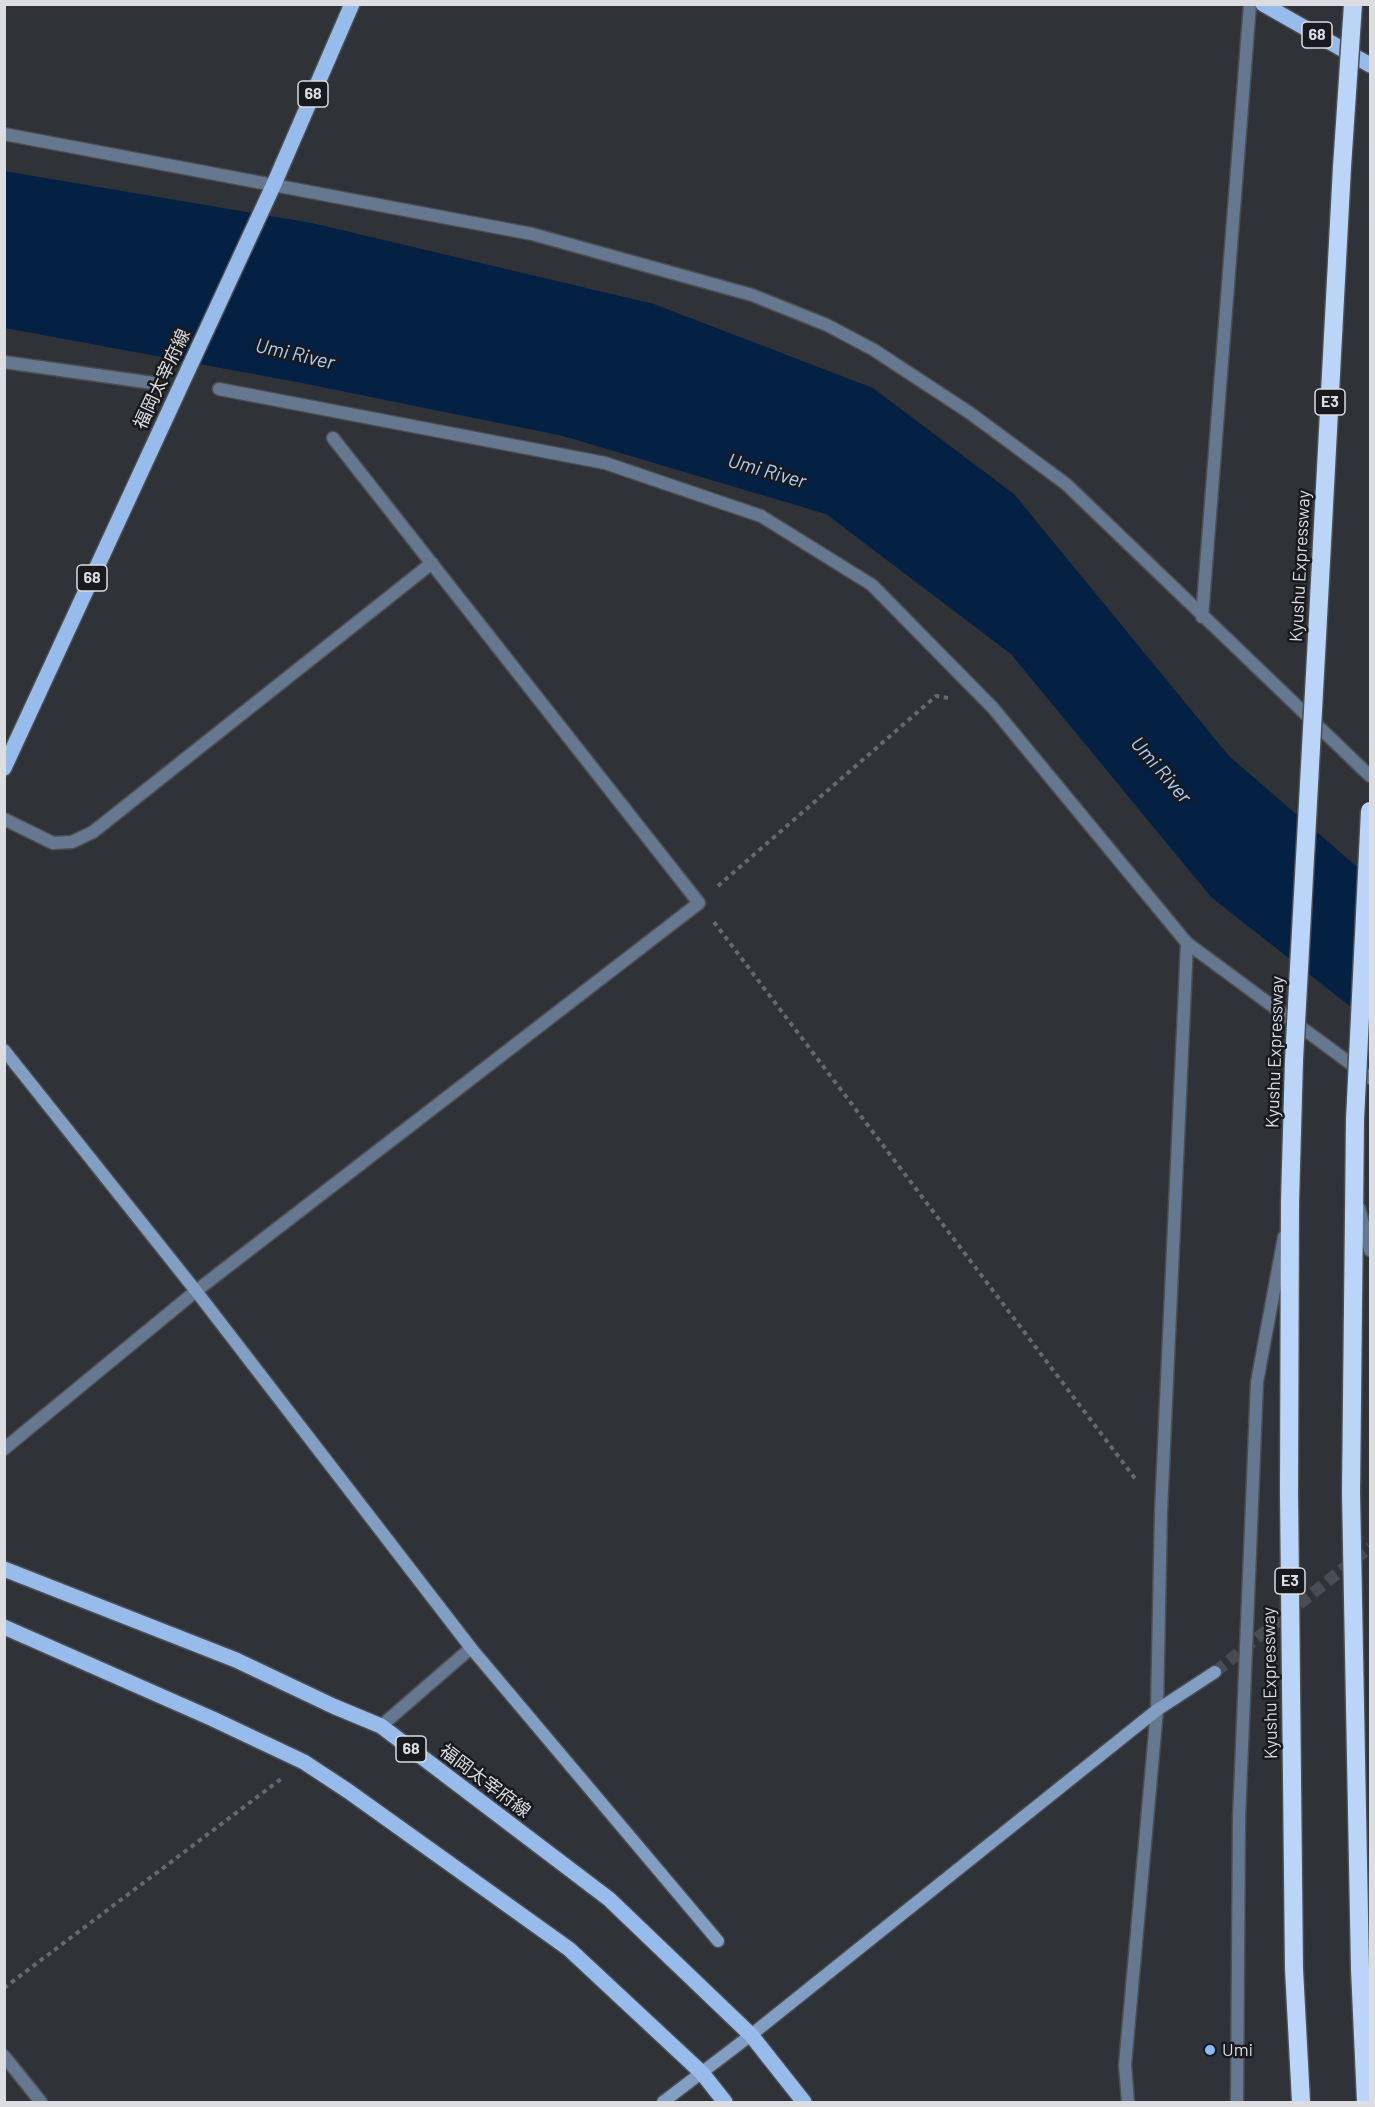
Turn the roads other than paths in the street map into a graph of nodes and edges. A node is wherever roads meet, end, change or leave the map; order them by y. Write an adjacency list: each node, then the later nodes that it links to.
1 (352, 4): 7 (main road, 福岡太宰府線 / 68)
2 (1250, 4): 13 (street)
3 (1263, 4): 5 (main road, 68)
4 (1353, 4): 22 (highway, Kyushu Expressway / E3, bridge)
5 (1371, 65)
6 (4, 134): 7 (street)
7 (274, 184): 13 (street); 14 (main road, 福岡太宰府線 / 68)
8 (4, 362): 9 (street)
9 (153, 383)
10 (219, 389): 18 (street)
11 (333, 438): 12 (street)
12 (432, 563): 17 (street); 24 (street)
13 (1202, 617): 15 (street)
14 (4, 768)
15 (1371, 776)
16 (1371, 812): 21 (highway, bridge)
17 (4, 819)
18 (1187, 943): 20 (street); 30 (street)
19 (4, 1050): 24 (street)
20 (1371, 1078)
21 (1355, 1192): 23 (street); 43 (highway)
22 (1290, 1202): 41 (street); 42 (highway, Kyushu Expressway / E3)
23 (1371, 1251)
24 (196, 1291): 25 (street); 28 (street)
25 (4, 1449)
26 (4, 1569): 31 (main road, 福岡太宰府線 / 68)
27 (4, 1627): 35 (main road)
28 (471, 1648): 31 (street); 32 (street)
29 (1215, 1672): 30 (street)
30 (1157, 1710): 33 (street); 40 (street)
31 (381, 1726): 33 (main road, 福岡太宰府線 / 68)
32 (718, 1941)
33 (751, 2035): 35 (street); 39 (main road, 福岡太宰府線 / 68)
34 (4, 2056): 36 (street)
35 (702, 2073): 37 (street); 38 (main road)
36 (41, 2103)
37 (663, 2103)
38 (725, 2103)
39 (804, 2103)
40 (1128, 2103)
41 (1237, 2103)
42 (1302, 2103)
43 (1366, 2103)

